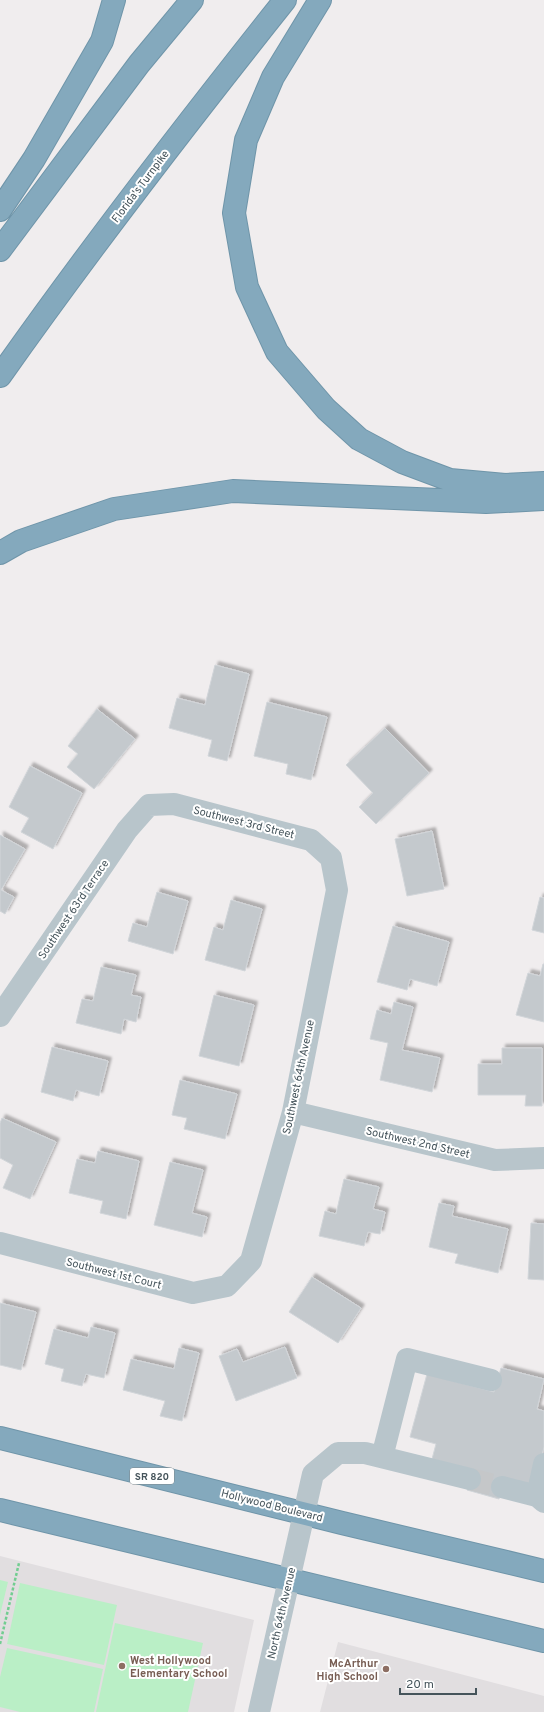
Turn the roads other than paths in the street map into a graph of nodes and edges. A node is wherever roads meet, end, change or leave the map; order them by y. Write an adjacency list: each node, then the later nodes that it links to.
1 (114, 0): 5 (highway)
2 (192, 0): 6 (highway)
3 (285, 0): 7 (highway, Florida's Turnpike)
4 (320, 0): 8 (highway)
5 (0, 210)
6 (0, 250)
7 (0, 376)
8 (544, 483)
9 (544, 499): 10 (highway)
10 (0, 554)
11 (149, 805): 12 (street, Southwest 3rd Street); 13 (street, Southwest 63rd Terrace)
12 (331, 858): 14 (street, Southwest 64th Avenue)
13 (0, 1016)
14 (292, 1112): 15 (street, Southwest 2nd Street); 17 (street, Southwest 64th Avenue)
15 (544, 1158)
16 (0, 1243): 17 (street, Southwest 1st Court)
17 (228, 1286)
18 (491, 1380): 20 (street)
19 (0, 1438): 26 (highway, Hollywood Boulevard / SR 820)
20 (382, 1457): 22 (street, North 64th Avenue); 26 (street, North 64th Avenue)
21 (544, 1464): 24 (street)
22 (470, 1479)
23 (502, 1487): 24 (street)
24 (540, 1499)
25 (0, 1510): 28 (highway)
26 (303, 1513): 27 (highway, Hollywood Boulevard / SR 820); 28 (street, North 64th Avenue)
27 (544, 1571)
28 (289, 1579): 29 (highway); 30 (street, North 64th Avenue)
29 (544, 1641)
30 (259, 1712)

